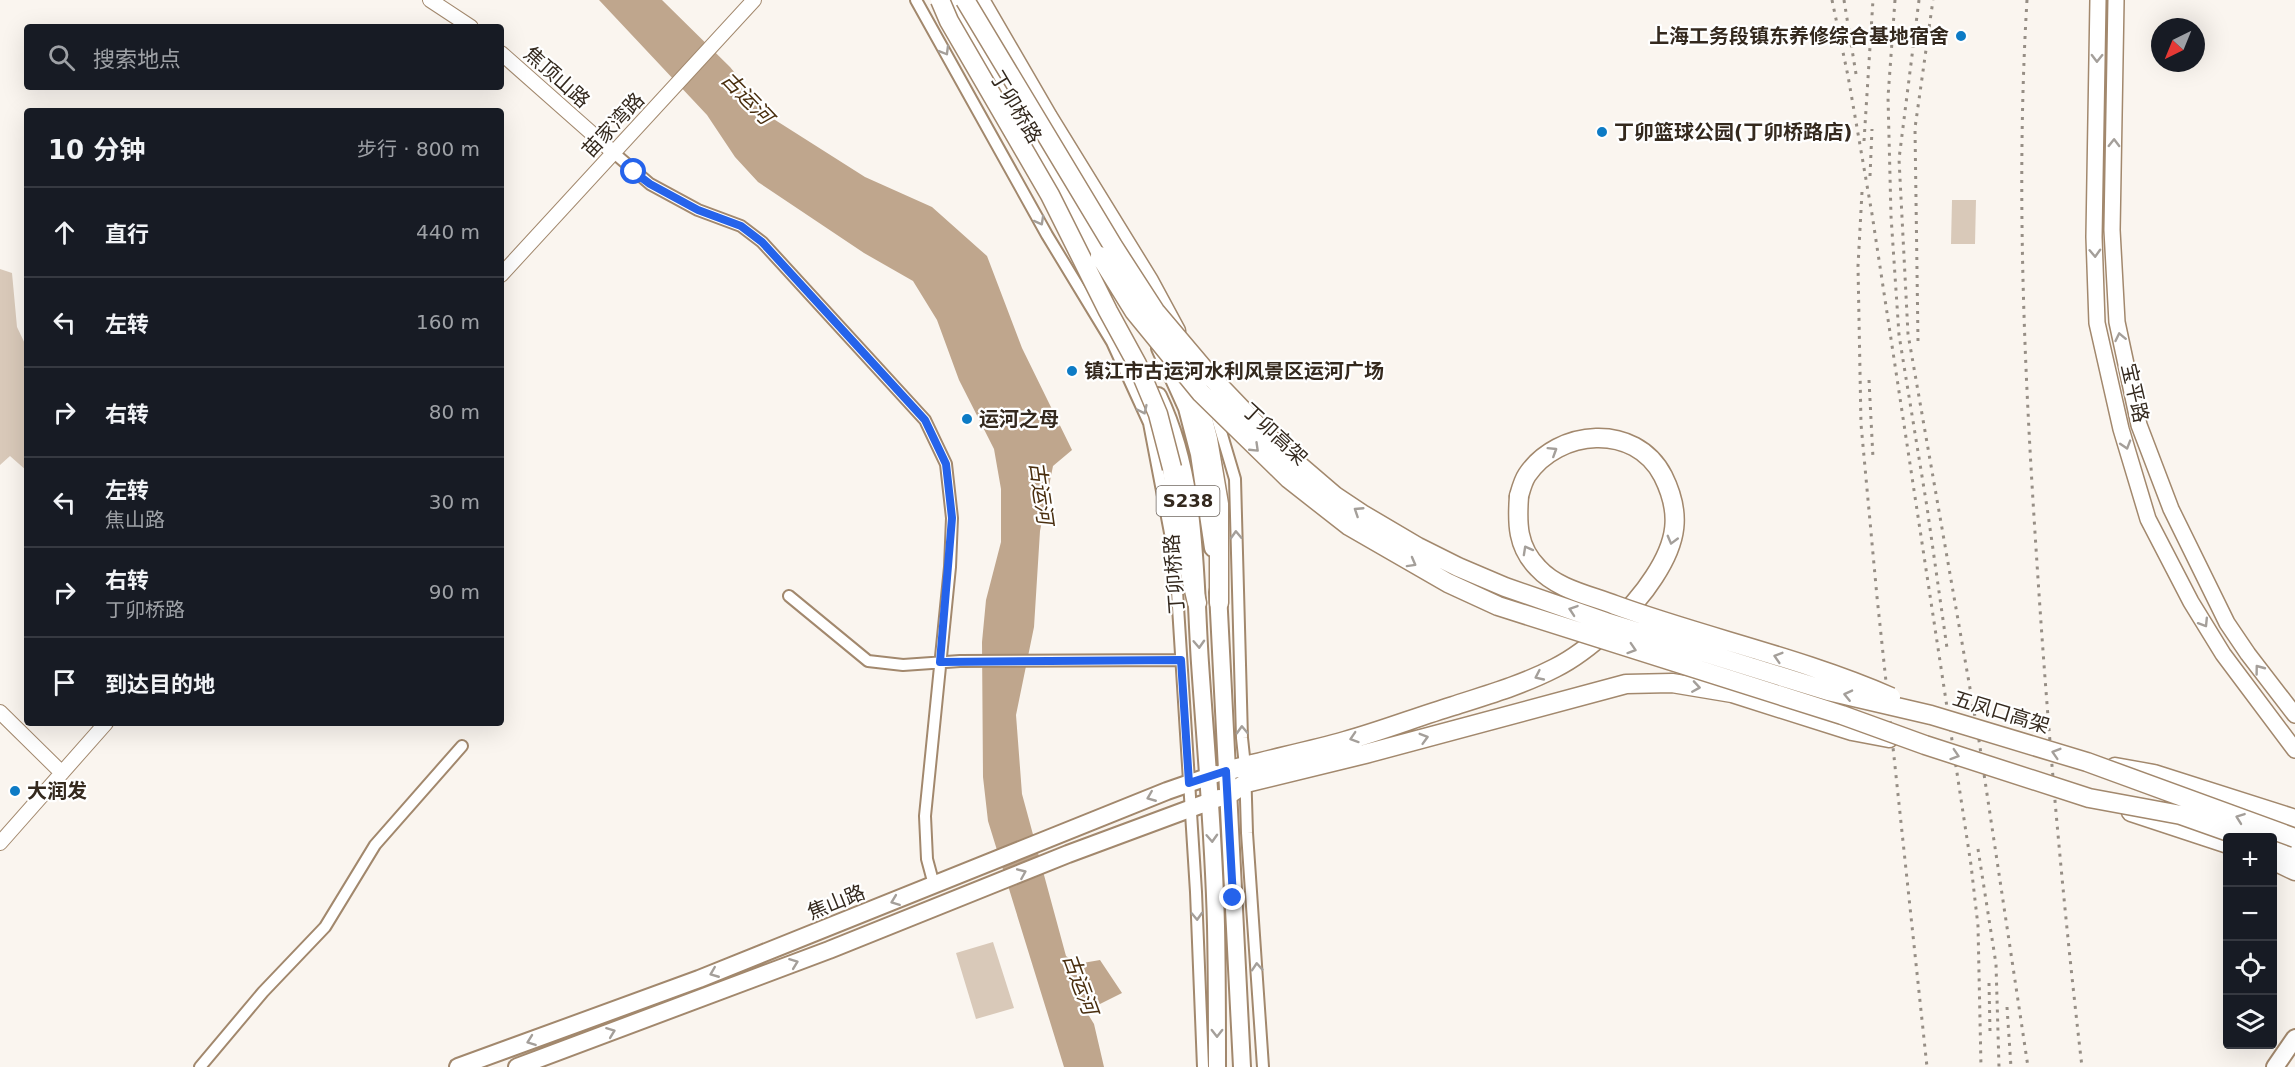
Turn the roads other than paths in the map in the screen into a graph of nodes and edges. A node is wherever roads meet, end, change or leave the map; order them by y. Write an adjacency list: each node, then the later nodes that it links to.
1 (430, 0): 12 (street)
2 (754, 0): 14 (street, 苗家湾路)
3 (916, 0): 21 (street, one-way to 21)
4 (932, 0): 18 (main road, 丁卯桥路 / S238)
5 (940, 0): 18 (highway, bridge)
6 (951, 0): 15 (highway, 丁卯高架)
7 (965, 0): 15 (highway, 丁卯高架, bridge)
8 (978, 0): 19 (main road, 丁卯桥路 / S238); 19 (highway, bridge)
9 (986, 0): 33 (street, one-way to 9)
10 (2098, 0): 29 (main road, 宝平路, one-way to 29)
11 (2116, 0): 25 (main road, 宝平路, one-way to 11)
12 (466, 24)
13 (504, 56): 14 (street, 焦顶山路)
14 (614, 153): 16 (street, 苗家湾路); 22 (street)
15 (1106, 251): 20 (highway, 丁卯高架, bridge)
16 (504, 272)
17 (789, 596): 22 (street)
18 (1197, 603): 34 (main road, 丁卯桥路 / S238, one-way to 34)
19 (1219, 603): 31 (main road, 丁卯桥路 / S238)
20 (1684, 656): 24 (highway, 五凤口高架, one-way to 20, bridge); 27 (highway, bridge)
21 (1181, 660): 22 (street); 35 (street)
22 (940, 662): 49 (street)
23 (0, 712): 32 (street)
24 (1931, 715): 30 (highway, 五凤口高架, one-way to 24, bridge); 33 (highway, one-way to 33, bridge)
25 (2295, 716)
26 (103, 726): 32 (street)
27 (1925, 745): 33 (highway, one-way to 27, bridge); 37 (highway, one-way to 37, bridge)
28 (462, 746): 51 (street)
29 (2295, 750)
30 (2087, 762): 40 (highway, bridge); 42 (highway, 五凤口高架, one-way to 30, bridge)
31 (1226, 771): 33 (highway); 34 (main road, 焦山路); 36 (main road, 丁卯桥路 / S238)
32 (62, 773): 44 (street)
33 (1246, 774): 36 (highway); 57 (street, one-way to 33)
34 (1208, 776): 35 (main road, 焦山路); 38 (main road, 丁卯桥路 / S238)
35 (1189, 783): 39 (street); 49 (main road, 焦山路, one-way to 49)
36 (1228, 795): 38 (main road); 56 (main road, 丁卯桥路 / S238)
37 (2089, 798): 41 (highway, bridge); 43 (highway, bridge)
38 (1210, 801): 39 (main road); 55 (main road, 丁卯桥路 / S238, one-way to 55)
39 (1191, 807): 53 (main road, one-way to 39); 54 (street, one-way to 54)
40 (2295, 819)
41 (2234, 833)
42 (2295, 838)
43 (2223, 842)
44 (0, 843)
45 (2277, 849): 46 (highway)
46 (2295, 855)
47 (2277, 862): 48 (highway)
48 (2295, 871)
49 (934, 885): 52 (main road, 焦山路, one-way to 52)
50 (2295, 1038): 58 (main road)
51 (200, 1067)
52 (459, 1067)
53 (517, 1067)
54 (1203, 1067)
55 (1217, 1067)
56 (1242, 1067)
57 (1263, 1067)
58 (2275, 1067)

